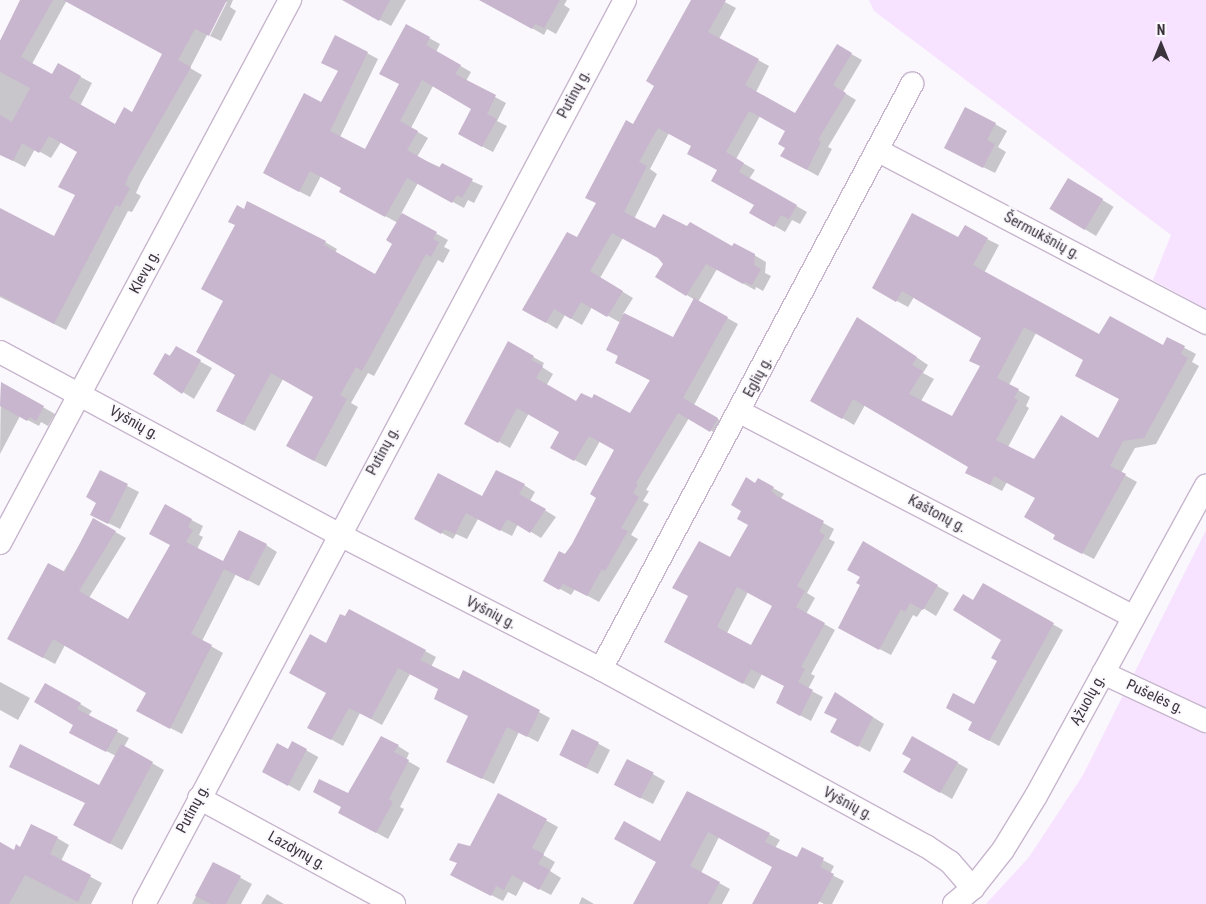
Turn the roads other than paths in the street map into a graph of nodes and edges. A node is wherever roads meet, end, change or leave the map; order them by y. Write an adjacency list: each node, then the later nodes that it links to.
1 (290, 0): 7 (street, Klevų g.)
2 (625, 0): 10 (street, Putinų g.)
3 (912, 84): 4 (street, Eglių g.)
4 (877, 150): 5 (street, Šermukšnių g.); 8 (street, Eglių g.)
5 (1206, 323)
6 (0, 352): 7 (street, Vyšnių g.)
7 (81, 393): 10 (street, Vyšnių g.); 11 (street, Klevų g.)
8 (740, 412): 12 (street, Kaštonų g.); 13 (street, Eglių g.)
9 (1206, 485): 12 (street, Ąžuolų g.)
10 (338, 534): 13 (street, Vyšnių g.); 16 (street, Putinų g.)
11 (0, 544)
12 (1134, 617): 14 (street, Ąžuolų g.)
13 (601, 669): 17 (street, Vyšnių g.)
14 (1104, 673): 15 (street, Pušelės g.); 17 (street, Ąžuolų g.)
15 (1206, 721)
16 (199, 798): 18 (street, Putinų g.); 19 (street, Lazdynų g.)
17 (973, 888): 20 (street, Ąžuolų g.)
18 (144, 904)
19 (394, 904)
20 (954, 904)

